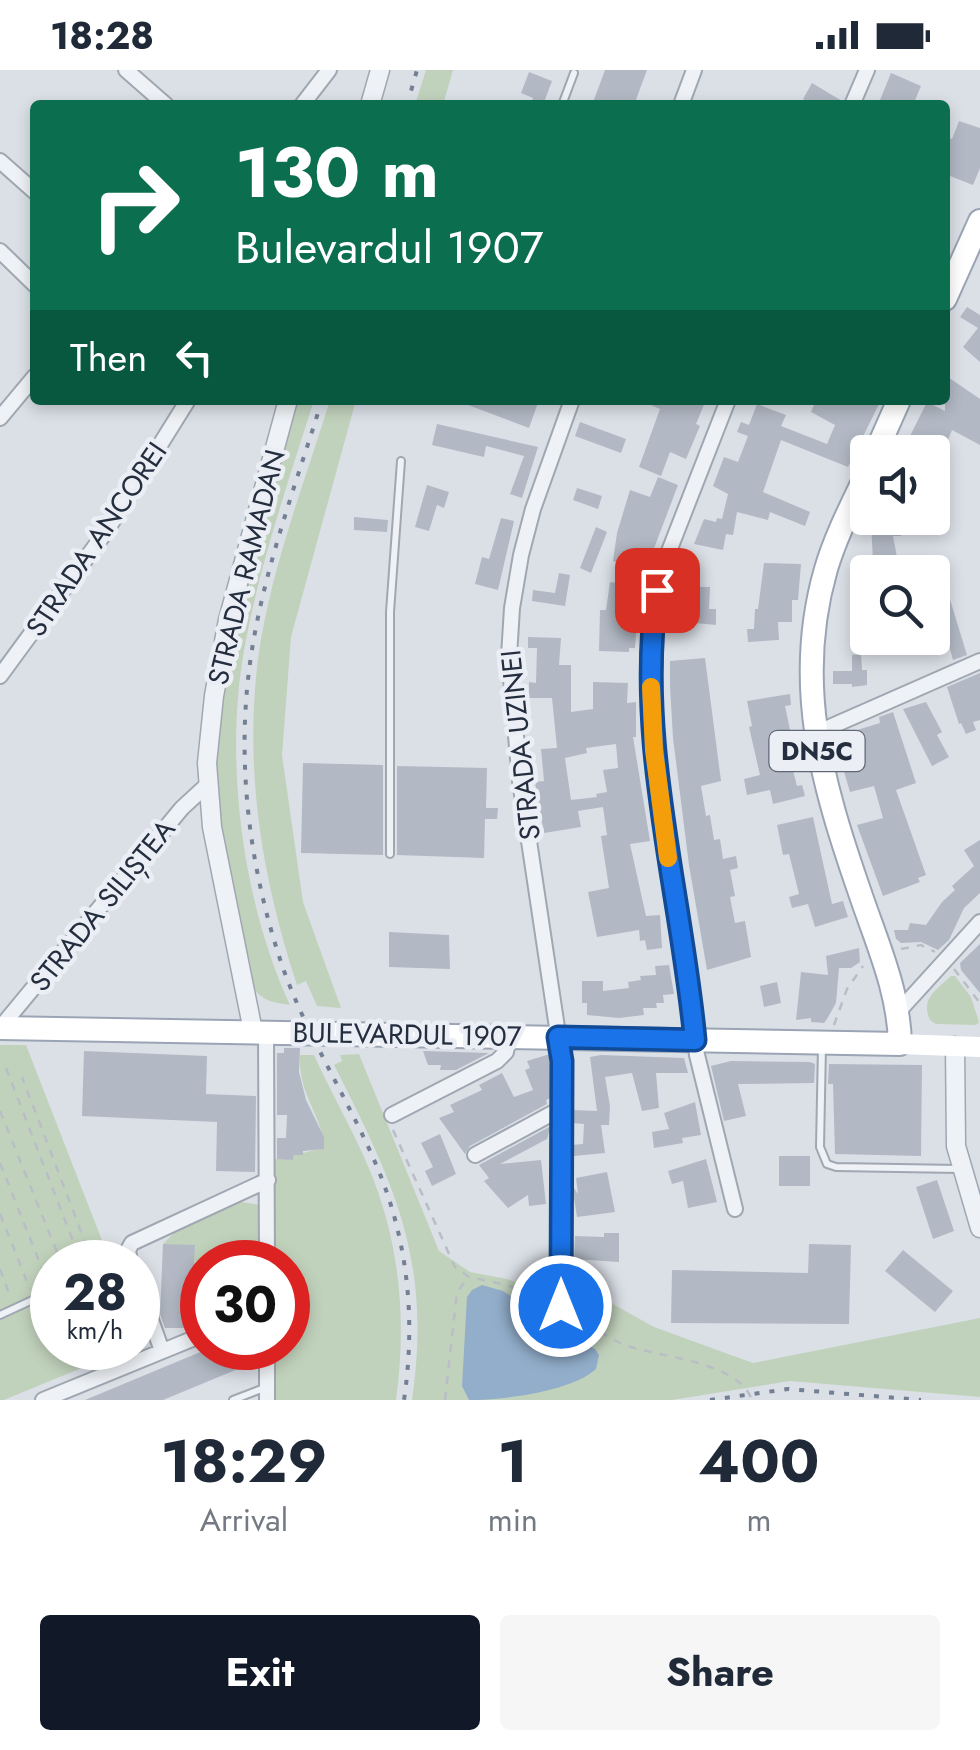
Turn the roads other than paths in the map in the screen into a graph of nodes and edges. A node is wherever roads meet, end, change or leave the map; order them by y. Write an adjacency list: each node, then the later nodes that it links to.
1 (126, 70): 7 (street)
2 (329, 70): 8 (street)
3 (380, 70): 9 (street)
4 (694, 70): 11 (street)
5 (867, 70): 12 (street)
6 (574, 73): 10 (lane)
7 (160, 100)
8 (306, 100)
9 (371, 100)
10 (564, 100)
11 (683, 100)
12 (854, 100)
13 (0, 161): 14 (street)
14 (30, 188)
15 (980, 222): 18 (main road)
16 (0, 251): 17 (street)
17 (30, 281)
18 (950, 288)
19 (30, 382): 25 (street)
20 (185, 405): 30 (street, STRADA ANCOREI)
21 (287, 405): 32 (street, STRADA RAMADAN)
22 (570, 405): 40 (street, STRADA UZINEI)
23 (726, 405): 41 (street)
24 (898, 405): 26 (main road)
25 (0, 418)
26 (884, 435)
27 (401, 461): 33 (lane)
28 (850, 511): 31 (main road, DN5C)
29 (980, 661): 31 (street)
30 (0, 676)
31 (814, 734): 35 (main road, DN5C)
32 (207, 785): 36 (street, STRADA SILIȘTEA); 37 (street, STRADA RAMADAN)
33 (390, 854)
34 (980, 922): 35 (street)
35 (899, 1011): 42 (main road, DN5C)
36 (0, 1028): 37 (main road, BULEVARDUL 1907)
37 (260, 1032): 39 (main road, BULEVARDUL 1907); 49 (street)
38 (828, 1034): 41 (main road, BULEVARDUL 1907); 42 (main road, BULEVARDUL 1907); 48 (lane)
39 (510, 1036): 40 (main road, BULEVARDUL 1907); 46 (street)
40 (558, 1037): 41 (main road, BULEVARDUL 1907); 45 (street, STRADA UZINEI)
41 (695, 1040): 50 (street)
42 (900, 1044): 43 (main road, BULEVARDUL 1907)
43 (955, 1046): 44 (main road, BULEVARDUL 1907); 48 (street)
44 (980, 1047)
45 (562, 1108): 47 (street); 55 (street, STRADA UZINEI)
46 (392, 1114)
47 (476, 1155)
48 (961, 1170): 51 (street)
49 (268, 1180): 52 (street); 53 (street)
50 (735, 1210)
51 (980, 1228)
52 (138, 1240)
53 (268, 1240)
54 (30, 1302): 56 (lane)
55 (561, 1306)
56 (0, 1315)
57 (180, 1344): 59 (street)
58 (160, 1345): 59 (street)
59 (162, 1351): 61 (street)
60 (267, 1394): 62 (lane)
61 (43, 1400)
62 (233, 1400)

